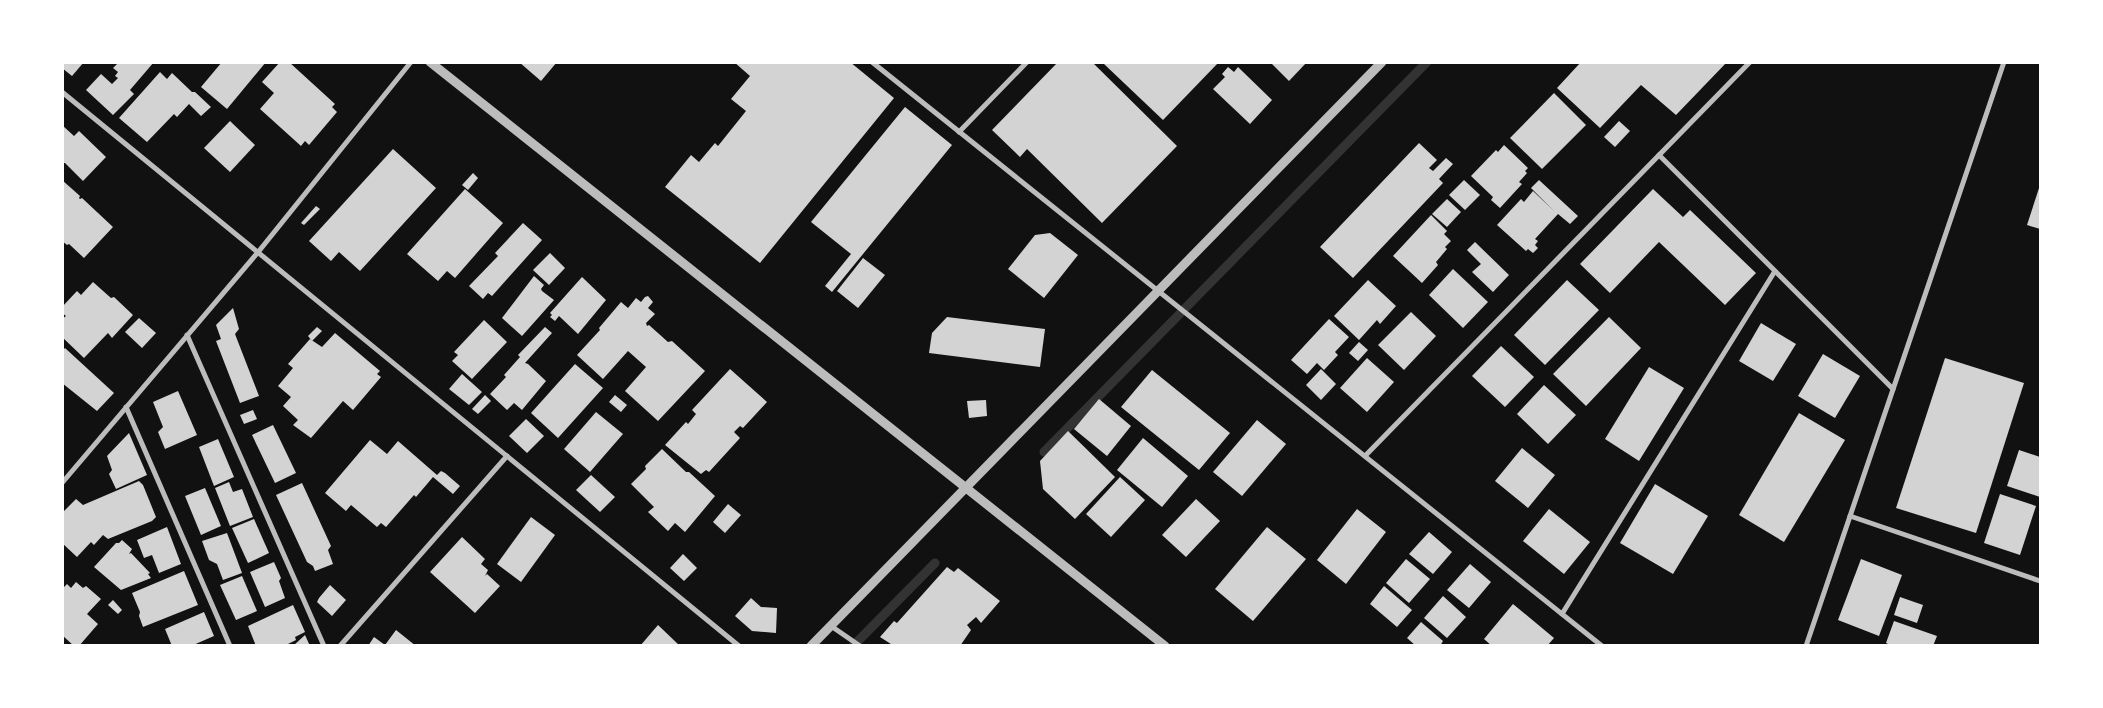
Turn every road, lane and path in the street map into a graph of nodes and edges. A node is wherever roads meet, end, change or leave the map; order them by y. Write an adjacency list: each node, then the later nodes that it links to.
1 (411, 62): 11 (street)
2 (430, 62): 20 (street)
3 (872, 62): 9 (street)
4 (1027, 62): 9 (street)
5 (1382, 62): 13 (street)
6 (1750, 62): 10 (street)
7 (2004, 62): 15 (street)
8 (64, 95): 11 (street)
9 (959, 132): 13 (street)
10 (1659, 155): 12 (street); 18 (street)
11 (259, 251): 14 (street); 17 (street)
12 (1775, 271): 15 (street); 23 (street)
13 (1158, 291): 18 (street); 20 (street)
14 (187, 335): 16 (street); 26 (street)
15 (1893, 389): 21 (street)
16 (126, 407): 19 (street); 25 (street)
17 (507, 456): 27 (street); 28 (street)
18 (1365, 456): 23 (street)
19 (62, 483)
20 (965, 488): 24 (street); 31 (street)
21 (1850, 516): 22 (street); 33 (street)
22 (2040, 581)
23 (1562, 614): 32 (street)
24 (830, 625): 29 (street); 30 (street)
25 (230, 646)
26 (324, 646)
27 (340, 646)
28 (739, 646)
29 (811, 646)
30 (860, 646)
31 (1164, 646)
32 (1602, 646)
33 (1806, 646)

